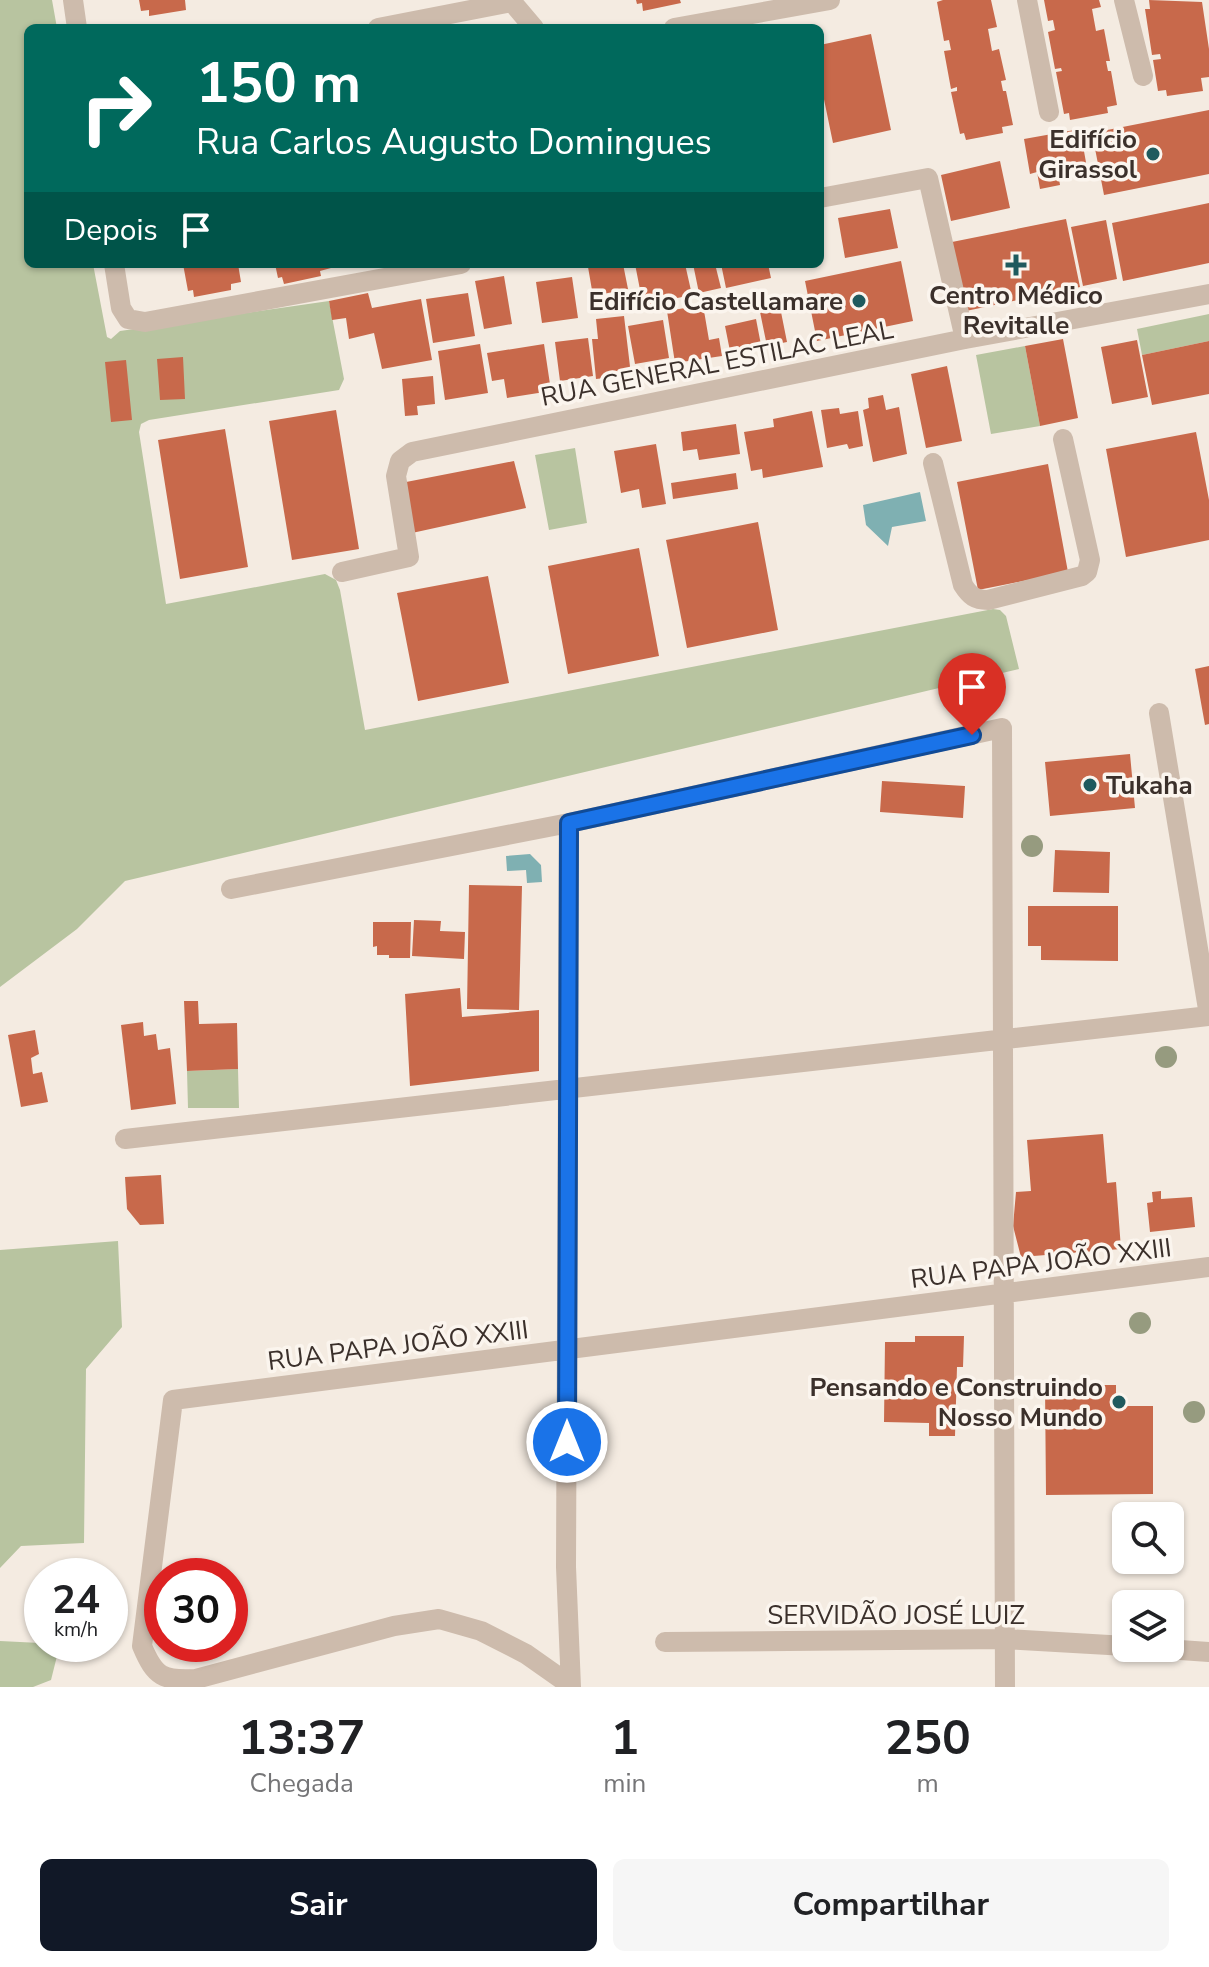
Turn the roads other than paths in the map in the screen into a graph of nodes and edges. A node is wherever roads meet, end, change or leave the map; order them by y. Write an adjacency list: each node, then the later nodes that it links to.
1 (73, 0): 5 (street)
2 (830, 0): 8 (street)
3 (1027, 0): 10 (street)
4 (1124, 0): 9 (street)
5 (76, 24)
6 (399, 24): 7 (street)
7 (531, 24)
8 (696, 24)
9 (1143, 76)
10 (1049, 112)
11 (824, 197): 15 (street)
12 (115, 268): 13 (street)
13 (439, 268)
14 (1209, 294): 15 (street, RUA GENERAL ESTILAC LEAL)
15 (965, 339): 18 (street, RUA GENERAL ESTILAC LEAL)
16 (1063, 439): 17 (street)
17 (933, 463)
18 (342, 572)
19 (1159, 713): 22 (street)
20 (569, 823): 21 (street); 23 (street); 24 (street)
21 (231, 889)
22 (1209, 1016): 23 (street)
23 (1003, 1039): 24 (street); 27 (street)
24 (569, 1088): 25 (street); 28 (street)
25 (125, 1139)
26 (1209, 1267): 27 (street, RUA PAPA JOÃO XXIII)
27 (1004, 1294): 28 (street, RUA PAPA JOÃO XXIII); 29 (street)
28 (567, 1349): 34 (street); 34 (street, RUA PAPA JOÃO XXIII)
29 (1005, 1639): 30 (street, SERVIDÃO JOSÉ LUIZ); 31 (street, SERVIDÃO JOSÉ LUIZ); 35 (street)
30 (665, 1642)
31 (1112, 1645)
32 (1184, 1650): 33 (street)
33 (1209, 1652)
34 (570, 1686)
35 (1005, 1687)

